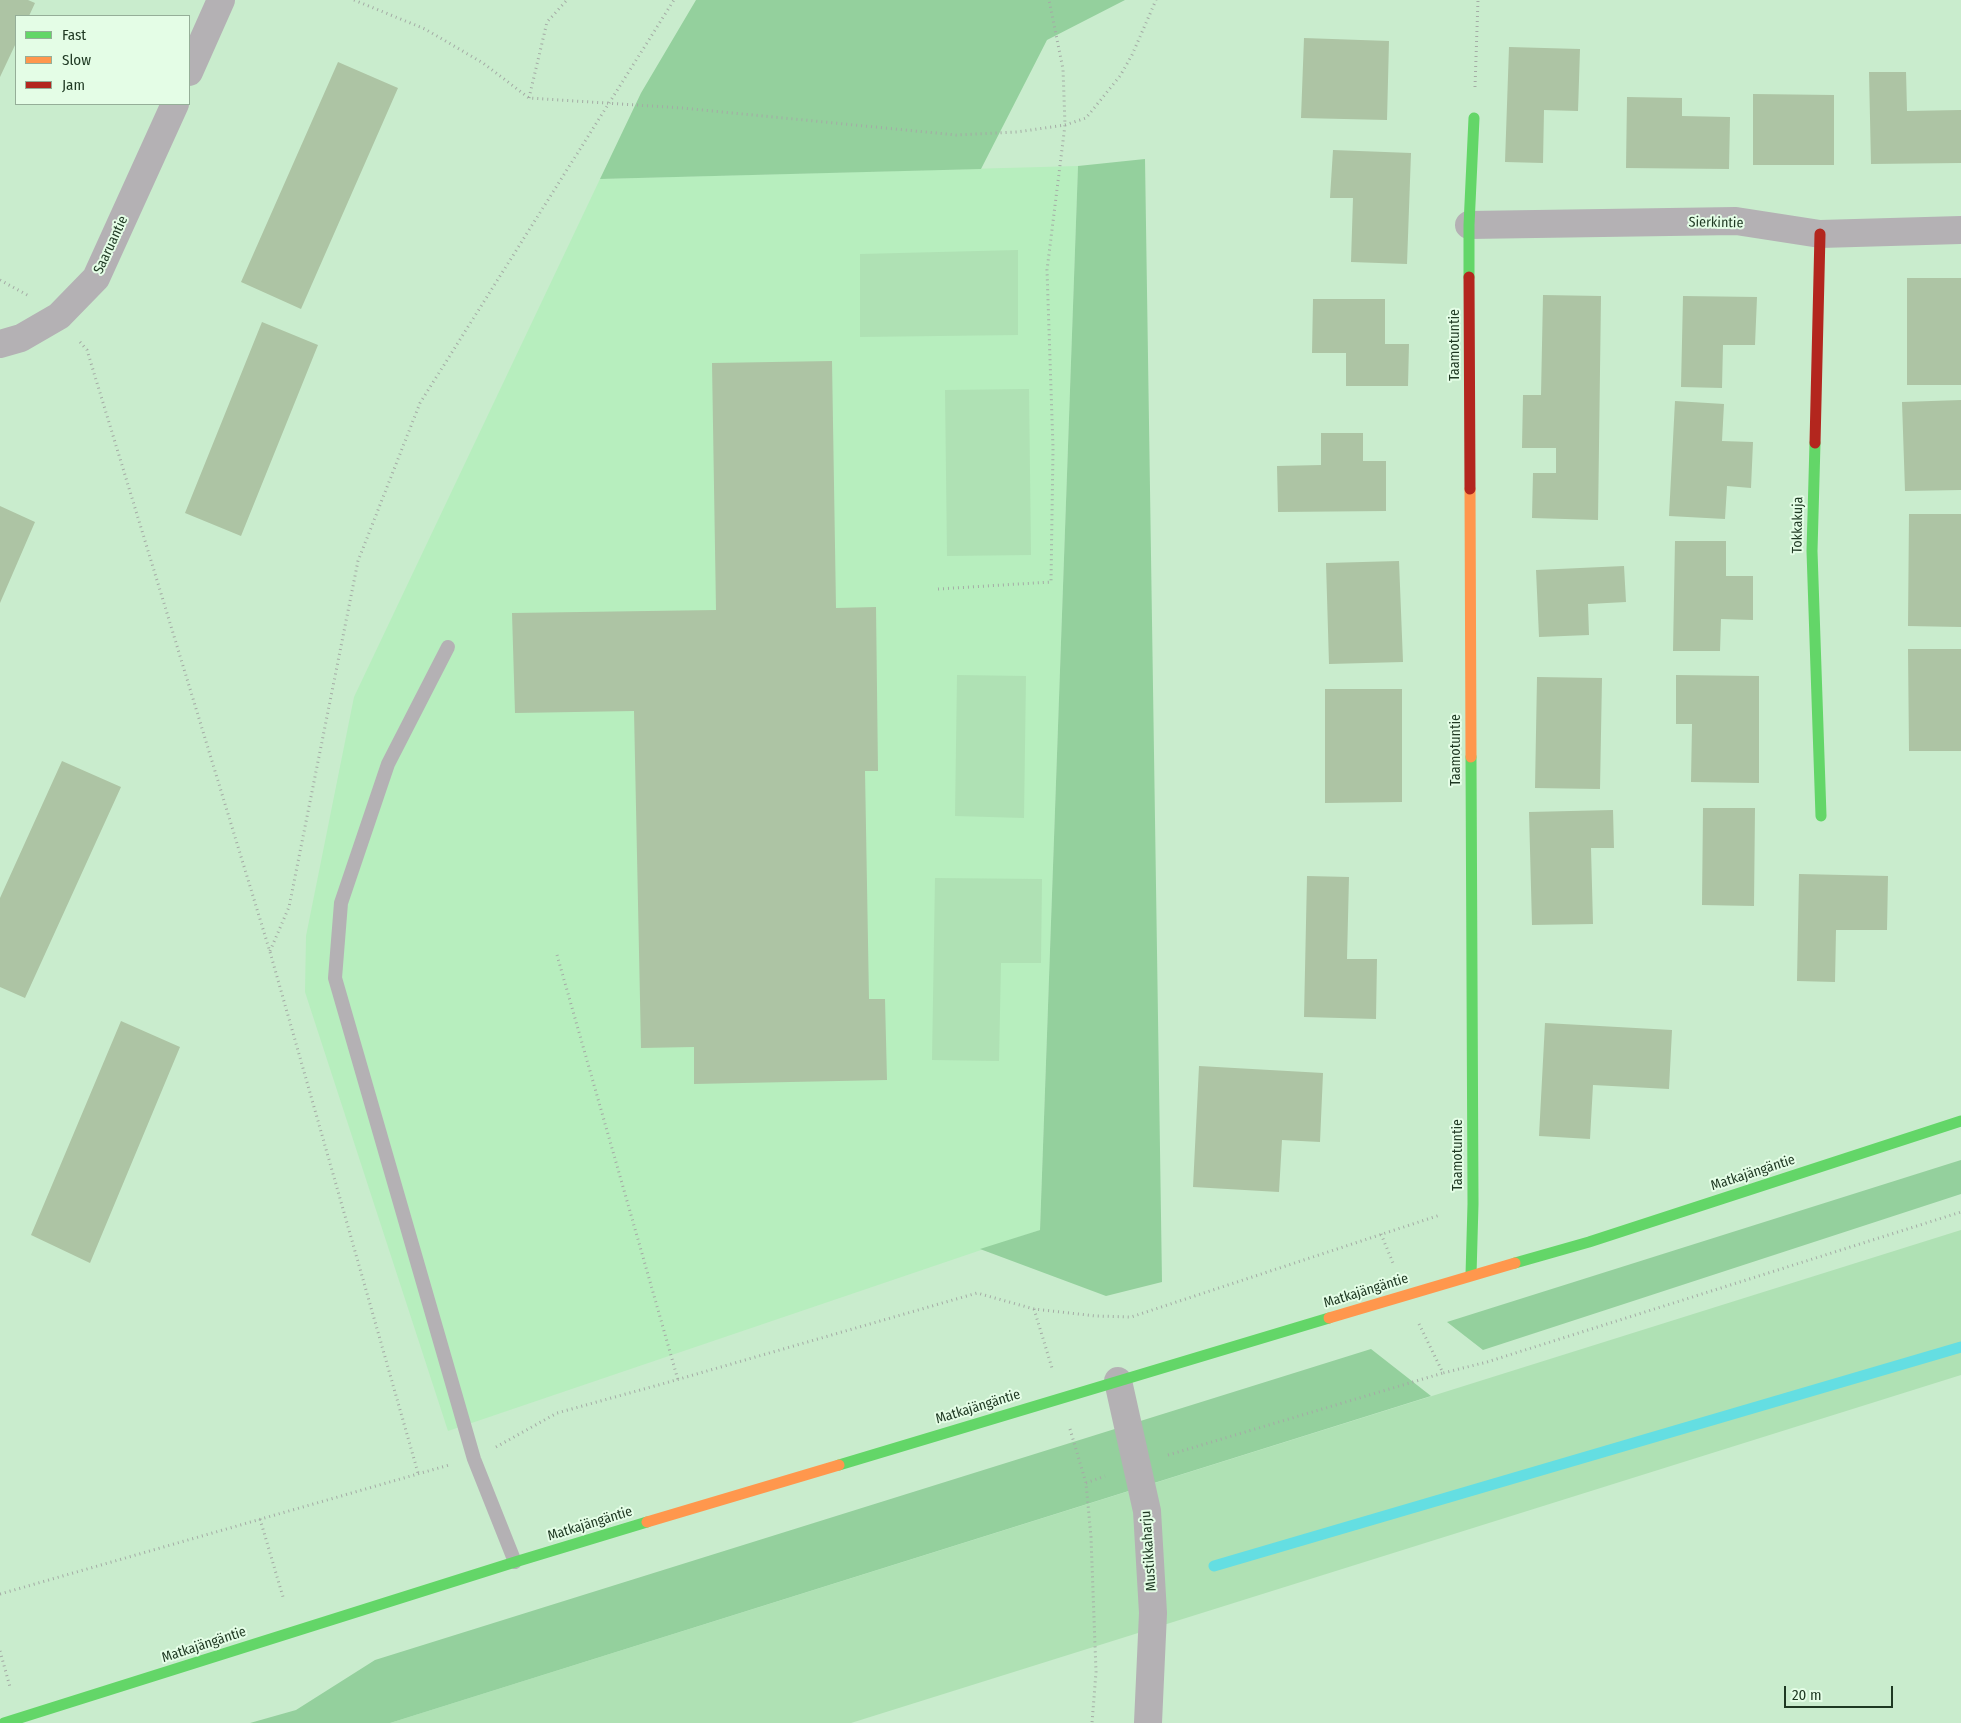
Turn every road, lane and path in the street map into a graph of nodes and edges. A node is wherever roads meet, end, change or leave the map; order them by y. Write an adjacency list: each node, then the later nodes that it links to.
1 (221, 0): 8 (street)
2 (354, 0): 9 (path)
3 (567, 0): 9 (path)
4 (674, 0): 10 (path)
5 (1049, 0): 13 (path)
6 (1156, 0): 13 (path)
7 (1478, 0): 12 (path)
8 (190, 70)
9 (529, 98): 10 (path)
10 (610, 102): 13 (path); 23 (path)
11 (174, 105): 18 (street, Saaruantie)
12 (1474, 118): 14 (street, Taamotuntie)
13 (1065, 126): 20 (path)
14 (1469, 225): 16 (street, Sierkintie); 26 (street, Taamotuntie)
15 (1961, 230): 16 (street, Sierkintie)
16 (1820, 234): 22 (street, Tokkakuja)
17 (0, 280): 18 (path)
18 (59, 316): 19 (street, Saaruantie); 23 (path)
19 (0, 344)
20 (938, 588)
21 (448, 646): 36 (lane)
22 (1821, 816)
23 (270, 952): 38 (path)
24 (556, 955): 33 (path)
25 (1961, 1121): 29 (street, Matkajängäntie)
26 (1473, 1204): 28 (path); 29 (street, Taamotuntie)
27 (1961, 1212): 32 (path)
28 (1381, 1234): 30 (path); 31 (path)
29 (1471, 1275): 30 (street, Matkajängäntie)
30 (1406, 1295): 32 (path); 34 (street, Matkajängäntie)
31 (1034, 1309): 33 (path); 35 (path)
32 (1443, 1373): 37 (path)
33 (678, 1380): 36 (path)
34 (1118, 1381): 35 (street, Matkajängäntie); 37 (street, Mustikkaharju)
35 (1061, 1398): 39 (path); 41 (street, Matkajängäntie)
36 (474, 1459): 38 (path); 41 (lane)
37 (1137, 1464): 39 (path); 46 (street, Mustikkaharju)
38 (418, 1473): 40 (path)
39 (1086, 1483): 45 (path)
40 (260, 1519): 42 (path); 43 (path)
41 (515, 1562): 44 (street, Matkajängäntie)
42 (0, 1594)
43 (283, 1597)
44 (4, 1723)
45 (1092, 1723)
46 (1148, 1723)

